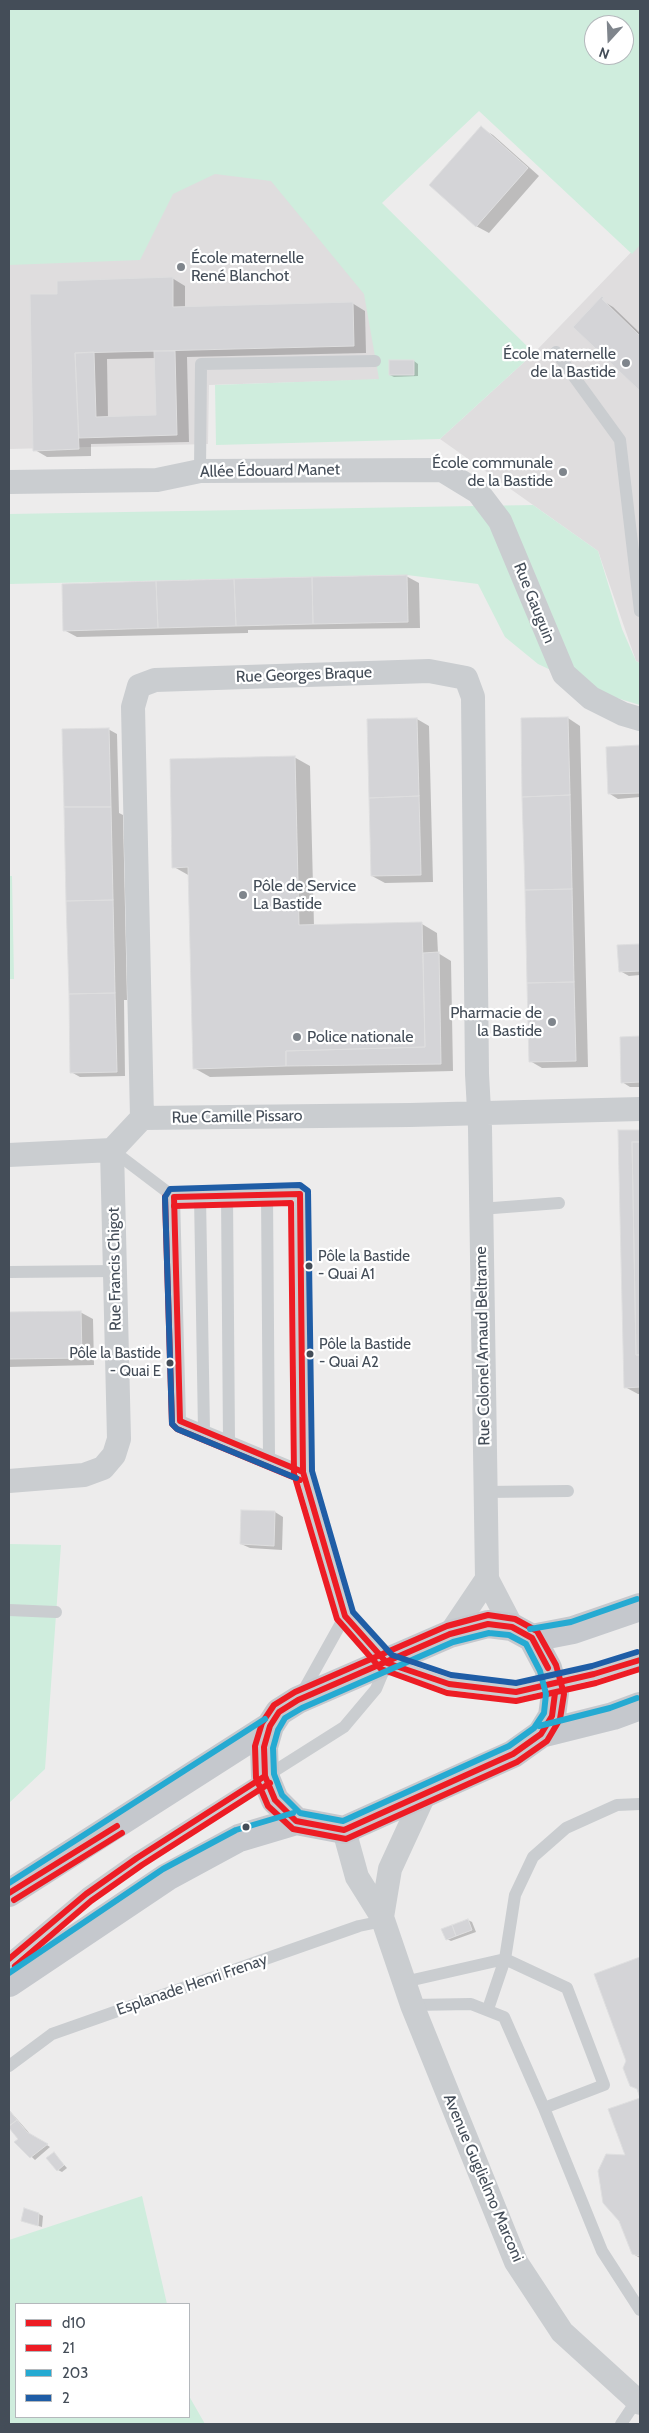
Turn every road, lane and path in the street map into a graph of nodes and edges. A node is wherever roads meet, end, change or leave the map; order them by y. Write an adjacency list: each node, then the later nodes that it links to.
1 (556, 352): 6 (lane)
2 (375, 362): 4 (lane)
3 (442, 470): 4 (street, Allée Édouard Manet); 7 (street, Rue Gauguin)
4 (200, 471): 5 (street, Allée Édouard Manet)
5 (9, 482)
6 (640, 611)
7 (640, 720)
8 (640, 1109): 9 (street, Rue Camille Pissaro)
9 (479, 1114): 10 (street, Rue Camille Pissaro); 10 (street, Rue Georges Braque); 18 (street, Rue Colonel Arnaud Beltrame)
10 (142, 1118): 11 (street)
11 (112, 1150): 12 (street); 16 (lane); 19 (street, Rue Francis Chigot)
12 (9, 1155)
13 (267, 1194): 14 (lane); 23 (lane); 24 (lane)
14 (227, 1195): 15 (lane); 22 (lane)
15 (200, 1196): 16 (lane); 21 (lane)
16 (174, 1197): 21 (lane)
17 (559, 1203): 18 (lane)
18 (480, 1209): 27 (street, Rue Colonel Arnaud Beltrame)
19 (115, 1271): 20 (lane); 25 (street, Rue Francis Chigot)
20 (9, 1272)
21 (204, 1431): 22 (lane)
22 (229, 1442): 23 (lane)
23 (270, 1458): 24 (lane)
24 (302, 1472): 32 (lane)
25 (9, 1481)
26 (568, 1491): 27 (lane)
27 (486, 1492): 28 (street, Rue Colonel Arnaud Beltrame)
28 (488, 1579): 33 (street, Rue Colonel Arnaud Beltrame); 34 (street)
29 (640, 1607): 33 (main road)
30 (9, 1610): 31 (lane)
31 (56, 1612)
32 (346, 1616): 36 (lane); 38 (lane)
33 (522, 1633): 34 (main road); 37 (main road)
34 (450, 1634): 36 (main road)
35 (640, 1660): 37 (lane)
36 (387, 1663): 37 (lane); 38 (main road); 42 (lane)
37 (553, 1684): 41 (main road)
38 (298, 1700): 40 (main road)
39 (640, 1706): 41 (main road)
40 (270, 1726): 42 (main road); 47 (main road)
41 (541, 1734): 43 (main road)
42 (265, 1776): 45 (main road); 49 (lane)
43 (425, 1793): 46 (main road); 48 (street, Avenue Guglielmo Marconi)
44 (640, 1804): 50 (lane)
45 (296, 1821): 46 (main road); 52 (main road)
46 (344, 1830): 48 (street, Avenue Guglielmo Marconi)
47 (9, 1893)
48 (383, 1919): 51 (street, Avenue Guglielmo Marconi); 55 (lane, Esplanade Henri Frenay)
49 (9, 1959)
50 (505, 1959): 51 (lane); 54 (lane); 56 (lane)
51 (404, 1982): 53 (street, Avenue Guglielmo Marconi)
52 (9, 1983)
53 (412, 2005): 54 (lane); 58 (street, Avenue Guglielmo Marconi)
54 (488, 2009): 56 (lane)
55 (9, 2066)
56 (544, 2108): 57 (lane)
57 (640, 2310)
58 (639, 2401): 59 (lane)
59 (621, 2424)

